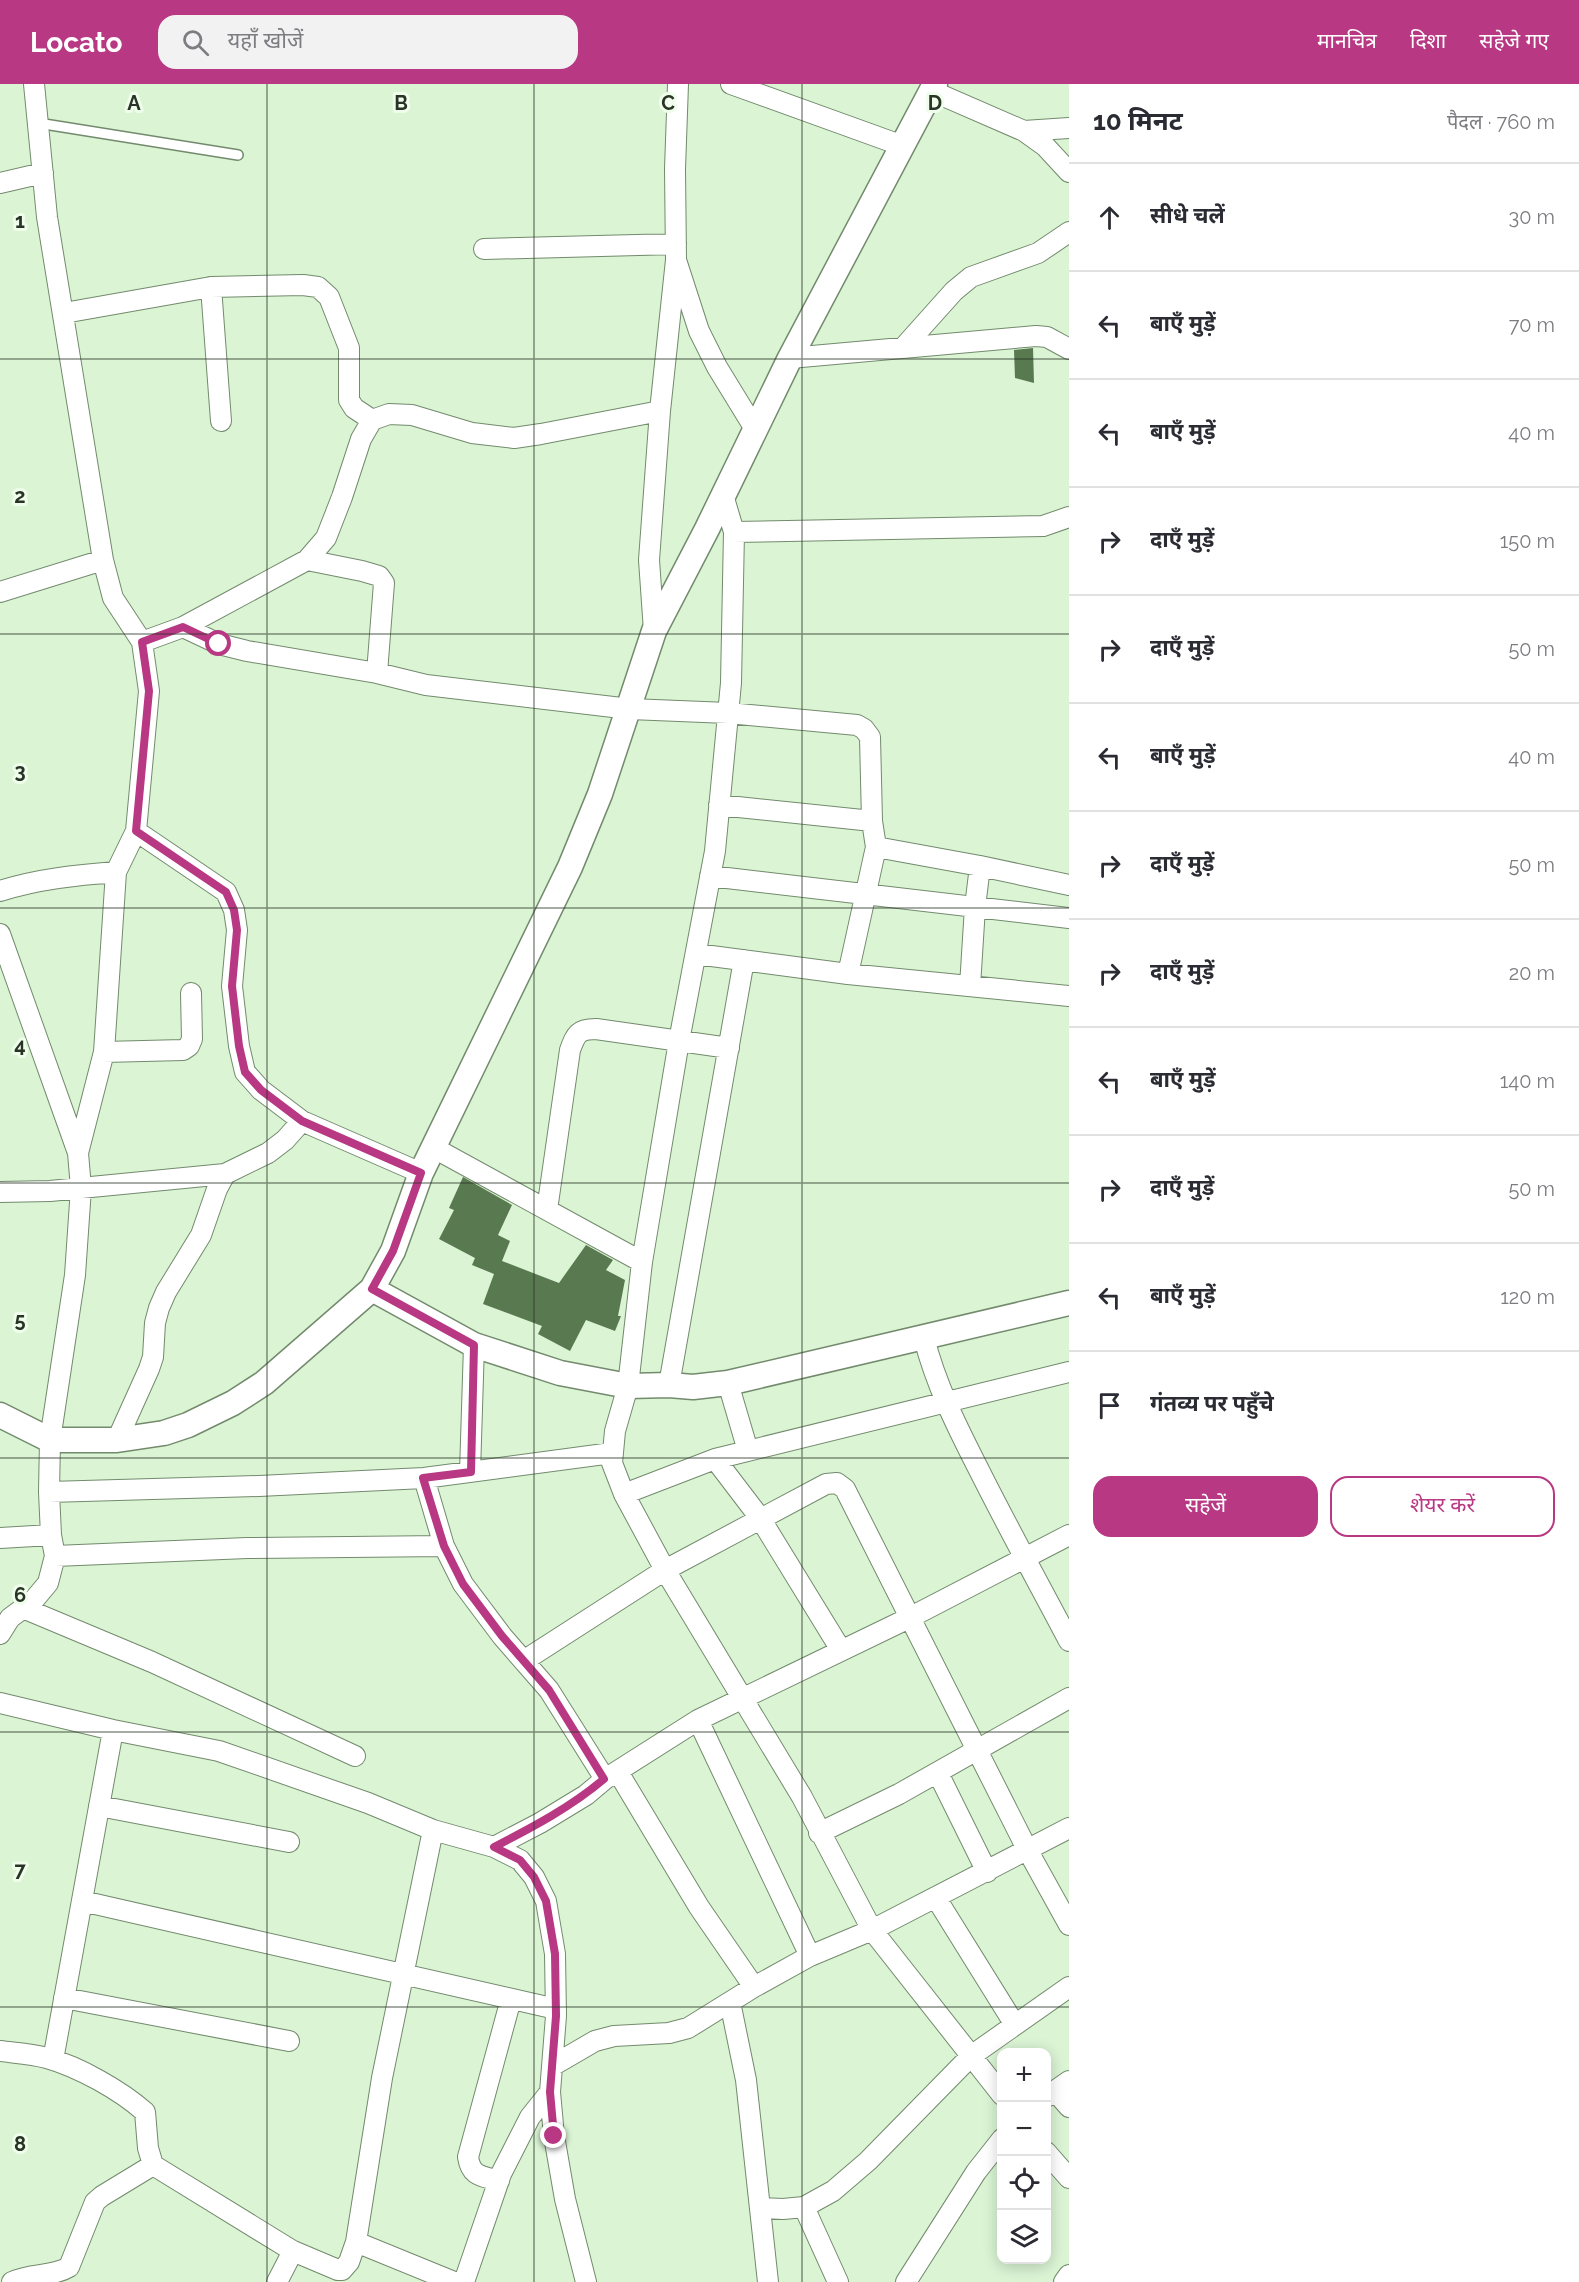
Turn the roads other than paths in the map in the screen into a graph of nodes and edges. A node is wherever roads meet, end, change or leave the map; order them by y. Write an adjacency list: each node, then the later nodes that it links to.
1 (34, 84): 6 (street)
2 (678, 84): 16 (street)
3 (731, 84): 5 (street)
4 (934, 87): 8 (street); 9 (street)
5 (753, 88): 9 (street)
6 (38, 123): 10 (lane); 12 (street)
7 (1069, 128): 8 (street)
8 (1024, 131): 11 (street)
9 (903, 146): 21 (street)
10 (238, 155)
11 (1069, 172)
12 (43, 173): 13 (street); 18 (street)
13 (0, 183)
14 (1069, 232): 19 (street)
15 (484, 249): 16 (street)
16 (676, 252): 22 (street); 25 (street)
17 (211, 287): 18 (street); 23 (street); 24 (street)
18 (64, 313): 29 (street)
19 (903, 348): 20 (street); 21 (street)
20 (1069, 349)
21 (790, 358): 25 (street)
22 (660, 411): 23 (street); 33 (street)
23 (372, 420): 30 (street)
24 (221, 421)
25 (755, 429): 26 (street)
26 (723, 495): 28 (street); 33 (street)
27 (1069, 517): 28 (street)
28 (734, 532): 37 (street)
29 (103, 560): 31 (street); 34 (street)
30 (307, 560): 32 (street); 35 (street)
31 (0, 592)
32 (183, 627): 34 (street); 35 (street)
33 (654, 631): 36 (street)
34 (142, 642): 40 (street)
35 (377, 673): 36 (street)
36 (630, 709): 37 (street); 61 (street)
37 (728, 713): 38 (street); 39 (street)
38 (719, 805): 39 (street); 44 (street)
39 (872, 821): 41 (street)
40 (136, 831): 43 (street); 60 (street)
41 (876, 847): 42 (street); 47 (street)
42 (980, 866): 45 (street); 48 (street)
43 (116, 872): 46 (street); 59 (street)
44 (710, 876): 47 (street); 51 (street)
45 (1069, 885)
46 (0, 891)
47 (865, 894): 48 (street); 53 (street)
48 (975, 907): 49 (street); 54 (street)
49 (1069, 918)
50 (0, 934): 62 (street)
51 (696, 954): 52 (street); 57 (street)
52 (744, 960): 53 (street); 58 (street)
53 (848, 974): 54 (street)
54 (970, 986): 56 (street)
55 (191, 993): 59 (street)
56 (1069, 996)
57 (679, 1041): 58 (street); 67 (street); 68 (street)
58 (729, 1048): 75 (street)
59 (104, 1052): 62 (street)
60 (302, 1121): 63 (street); 64 (street)
61 (434, 1148): 63 (street); 67 (street)
62 (78, 1153): 65 (street)
63 (421, 1173): 69 (street)
64 (225, 1174): 65 (street); 80 (street)
65 (81, 1188): 66 (street); 79 (street)
66 (0, 1192)
67 (547, 1210): 68 (street)
68 (642, 1262): 76 (street)
69 (372, 1289): 72 (street); 80 (street)
70 (1069, 1303): 71 (street)
71 (924, 1338): 74 (street); 77 (street)
72 (474, 1345): 76 (street); 84 (street)
73 (1069, 1372): 77 (street)
74 (728, 1383): 75 (street); 81 (street)
75 (669, 1385): 76 (street)
76 (628, 1386): 82 (street)
77 (946, 1404): 81 (street); 94 (street)
78 (0, 1415): 79 (street)
79 (50, 1440): 80 (street); 86 (street)
80 (117, 1440)
81 (748, 1451): 83 (street)
82 (612, 1453): 84 (street); 87 (street)
83 (715, 1459): 87 (street); 88 (street)
84 (471, 1472): 85 (street)
85 (423, 1478): 86 (street); 92 (street)
86 (49, 1492): 89 (street)
87 (624, 1494): 95 (street)
88 (760, 1518): 95 (street); 97 (street); 100 (street)
89 (51, 1535): 91 (street); 93 (street)
90 (1069, 1535): 94 (street)
91 (0, 1538)
92 (444, 1546): 93 (street); 101 (street)
93 (55, 1556): 96 (street)
94 (1025, 1558): 97 (street); 99 (street)
95 (664, 1570): 101 (street); 102 (street)
96 (23, 1608): 98 (street); 108 (street)
97 (909, 1618): 100 (street); 107 (street)
98 (0, 1634)
99 (1069, 1641)
100 (841, 1650): 102 (street)
101 (525, 1660): 110 (street)
102 (741, 1698): 105 (street); 114 (street)
103 (1069, 1698): 107 (street)
104 (0, 1703): 106 (street)
105 (698, 1720): 110 (street); 123 (street)
106 (113, 1730): 111 (street); 113 (street)
107 (977, 1752): 109 (street); 117 (street)
108 (355, 1756)
109 (938, 1773): 114 (street); 118 (street)
110 (611, 1775): 116 (street); 125 (street)
111 (99, 1806): 115 (street); 120 (street)
112 (1069, 1828): 117 (street)
113 (433, 1830): 116 (street); 124 (street)
114 (819, 1833): 122 (street)
115 (289, 1842)
116 (494, 1847): 130 (street)
117 (1028, 1851): 118 (street); 121 (street)
118 (987, 1872): 119 (street)
119 (936, 1898): 122 (street); 131 (street)
120 (82, 1900): 124 (street); 127 (street)
121 (1069, 1925)
122 (872, 1930): 123 (street); 134 (street)
123 (810, 1956): 125 (street)
124 (405, 1973): 128 (street); 148 (street)
125 (754, 1987): 129 (street)
126 (1069, 1987): 131 (street)
127 (64, 1998): 132 (street); 135 (street)
128 (511, 1999): 130 (street); 145 (street)
129 (730, 2002): 136 (street); 147 (street)
130 (556, 2009): 136 (street)
131 (1015, 2025): 134 (street)
132 (289, 2041)
133 (0, 2050): 135 (street)
134 (971, 2056): 137 (street); 146 (street)
135 (53, 2060): 143 (street)
136 (552, 2066): 139 (street)
137 (997, 2089)
138 (1057, 2090): 140 (street)
139 (550, 2092): 145 (street); 155 (street)
140 (1069, 2107)
141 (997, 2145): 158 (street)
142 (1050, 2156): 144 (street)
143 (153, 2165): 149 (street); 151 (street)
144 (1069, 2178)
145 (499, 2181): 154 (street)
146 (804, 2207): 147 (street); 157 (street)
147 (761, 2208): 156 (street)
148 (356, 2242): 149 (street); 153 (street)
149 (293, 2251): 152 (street)
150 (1069, 2275): 159 (street)
151 (12, 2282)
152 (277, 2282)
153 (454, 2282)
154 (464, 2282)
155 (586, 2282)
156 (768, 2282)
157 (838, 2282)
158 (906, 2282)
159 (1064, 2282)

